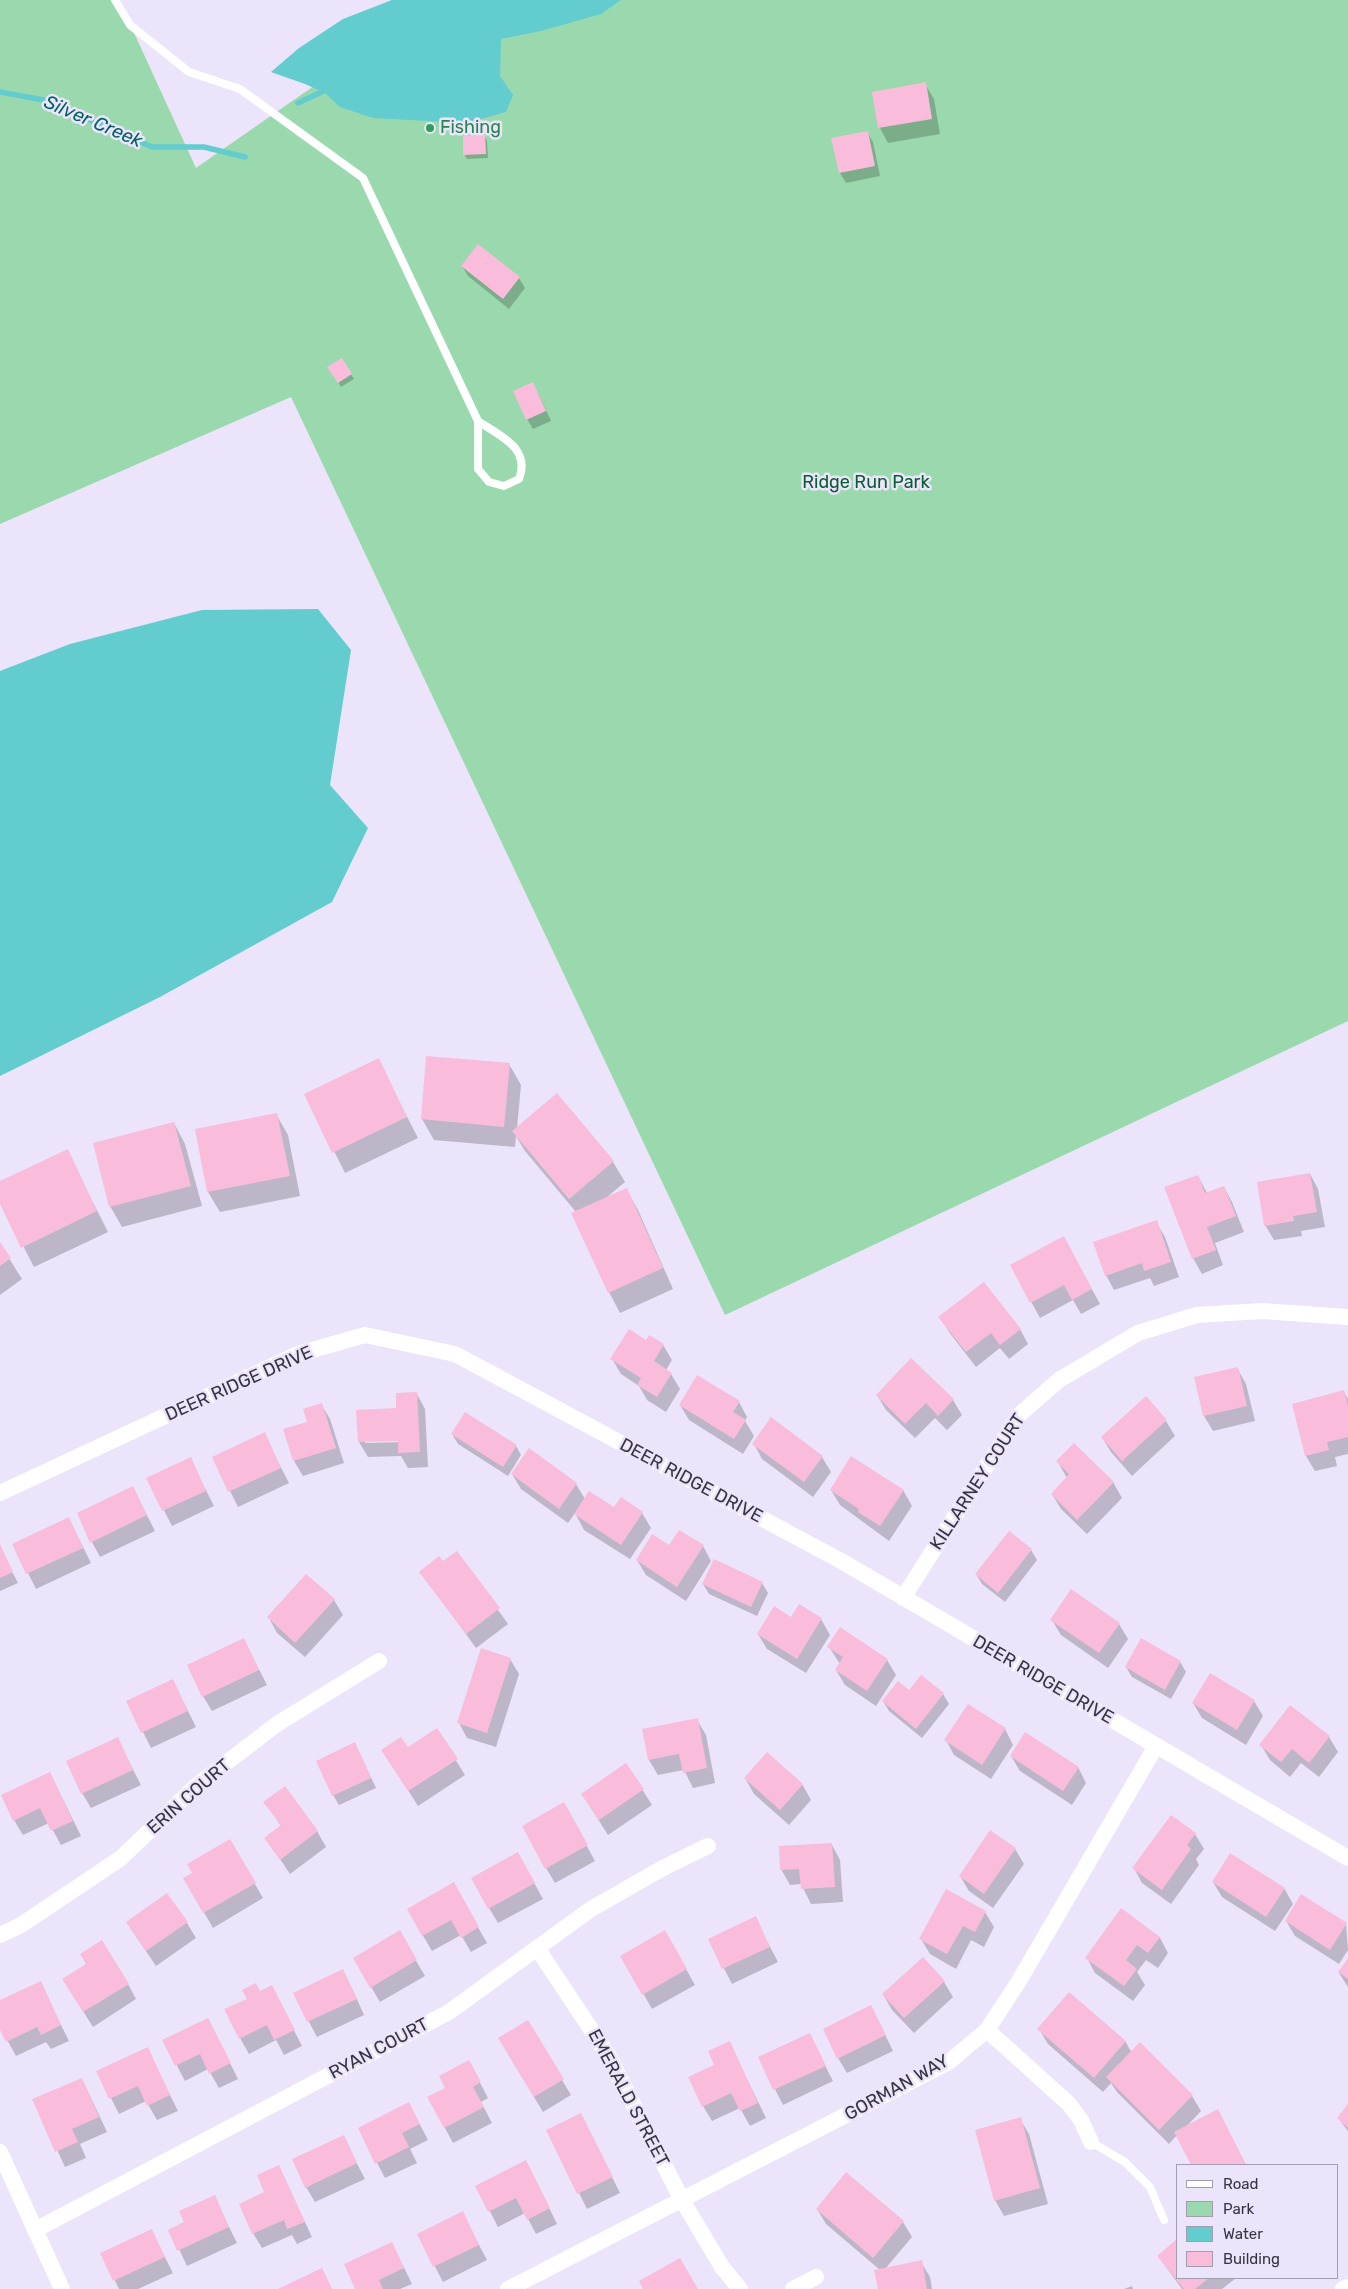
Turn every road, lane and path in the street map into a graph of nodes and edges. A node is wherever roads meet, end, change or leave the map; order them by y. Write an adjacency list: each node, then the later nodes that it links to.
1 (115, 0): 2 (lane)
2 (478, 421): 2 (lane)
3 (1348, 1317): 5 (street, KILLARNEY COURT)
4 (0, 1493): 5 (street, DEER RIDGE DRIVE)
5 (903, 1598): 7 (street, DEER RIDGE DRIVE)
6 (379, 1661): 10 (street, ERIN COURT)
7 (1156, 1746): 9 (street, DEER RIDGE DRIVE); 12 (street, GORMAN WAY)
8 (708, 1846): 11 (street, RYAN COURT)
9 (1348, 1858)
10 (0, 1935)
11 (537, 1948): 15 (street, EMERALD STREET); 17 (street, RYAN COURT)
12 (987, 2030): 13 (street); 15 (street, GORMAN WAY)
13 (1091, 2142): 16 (lane)
14 (0, 2152): 17 (street)
15 (682, 2200): 21 (street, GORMAN WAY); 22 (street, EMERALD STREET)
16 (1164, 2220)
17 (35, 2230): 20 (street)
18 (816, 2277): 23 (street)
19 (1348, 2286): 24 (street)
20 (62, 2289)
21 (508, 2289)
22 (740, 2289)
23 (793, 2289)
24 (1343, 2289)

